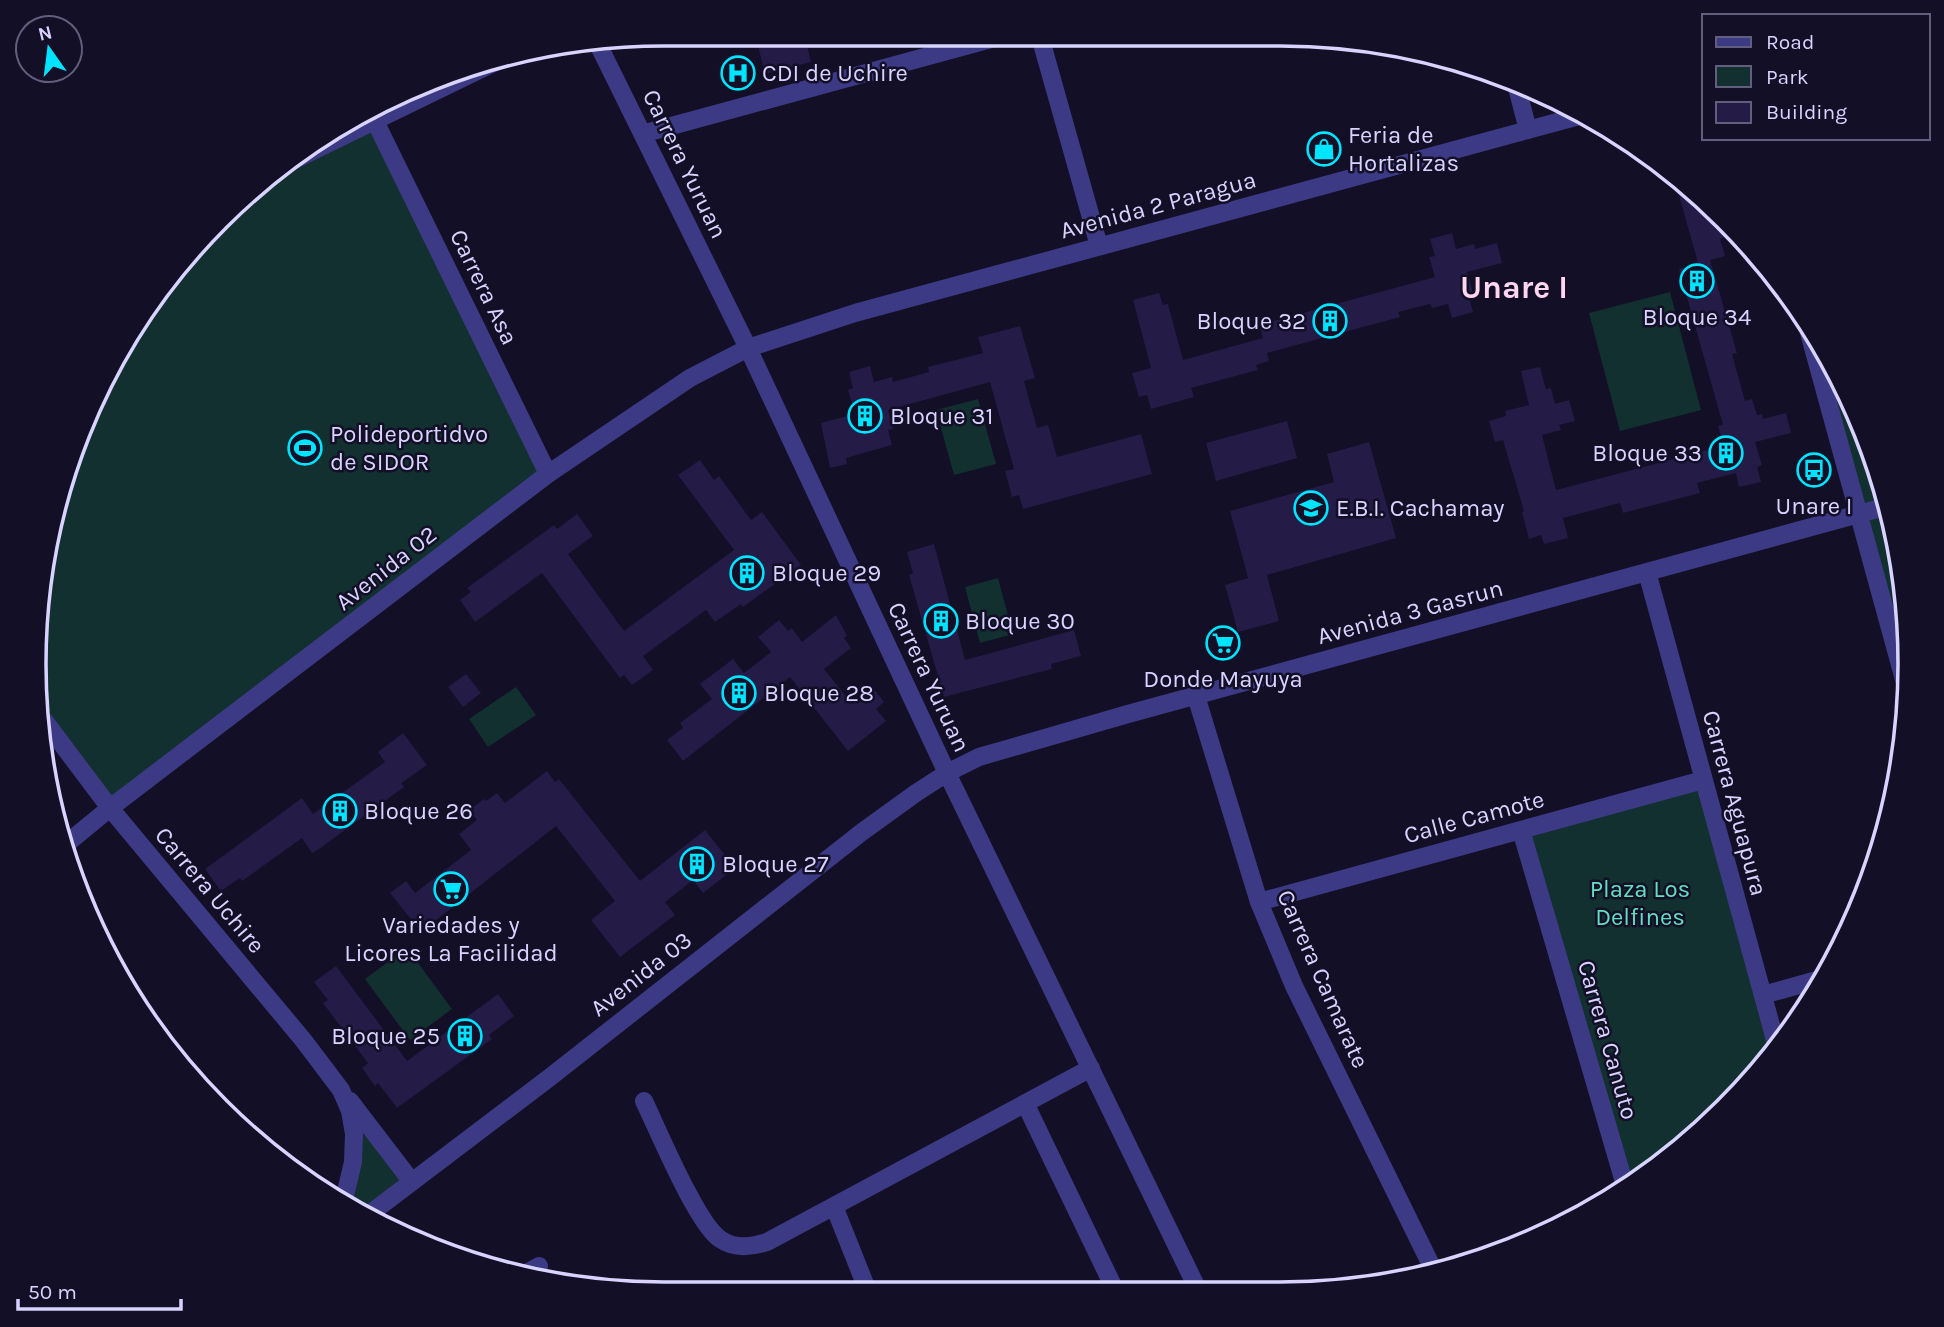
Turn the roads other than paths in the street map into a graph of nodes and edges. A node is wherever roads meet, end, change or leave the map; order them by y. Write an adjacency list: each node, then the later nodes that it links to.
1 (965, 46): 9 (street)
2 (1043, 46): 11 (street)
3 (601, 49): 9 (street, Carrera Yuruan)
4 (454, 82): 7 (street)
5 (1519, 94): 8 (street)
6 (1571, 118): 8 (street, Avenida 2 Paragua)
7 (375, 121): 10 (street); 14 (street, Carrera Asa)
8 (1528, 130): 11 (street, Avenida 2 Paragua)
9 (642, 134): 12 (street, Carrera Yuruan)
10 (335, 140)
11 (1099, 246): 12 (street, Avenida 2 Paragua)
12 (748, 348): 14 (street, Avenida 02); 21 (street, Carrera Yuruan)
13 (1813, 350): 16 (street)
14 (548, 474): 23 (street, Avenida 02)
15 (1878, 509): 16 (street, Avenida 3 Gasrun)
16 (1858, 514): 17 (street, Avenida 3 Gasrun); 18 (street)
17 (1647, 572): 19 (street, Avenida 3 Gasrun); 22 (street, Carrera Aguapura)
18 (1898, 657)
19 (1196, 696): 21 (street, Avenida 3 Gasrun); 26 (street, Carrera Camarate)
20 (49, 727): 23 (street, Carrera Uchire)
21 (947, 773): 30 (street, Carrera Yuruan); 35 (street, Avenida 03)
22 (1703, 780): 24 (street, Calle Camote); 28 (street, Carrera Aguapura)
23 (110, 808): 25 (street, Avenida 02); 31 (street, Carrera Uchire)
24 (1521, 830): 26 (street, Calle Camote); 34 (street, Carrera Canuto)
25 (72, 840)
26 (1259, 902): 39 (street, Carrera Camarate)
27 (1810, 982): 28 (street)
28 (1763, 995): 29 (street, Carrera Aguapura)
29 (1774, 1036)
30 (1091, 1068): 33 (street); 44 (street, Carrera Yuruan)
31 (341, 1090): 35 (street, Carrera Uchire); 36 (street, Carrera Uchire)
32 (645, 1101): 37 (street)
33 (1025, 1103): 37 (street); 43 (street)
34 (1623, 1178)
35 (412, 1182): 38 (street, Avenida 03)
36 (345, 1193)
37 (834, 1206): 42 (street)
38 (375, 1210)
39 (1430, 1263)
40 (539, 1266): 41 (street)
41 (535, 1268)
42 (864, 1282)
43 (1111, 1282)
44 (1194, 1282)

